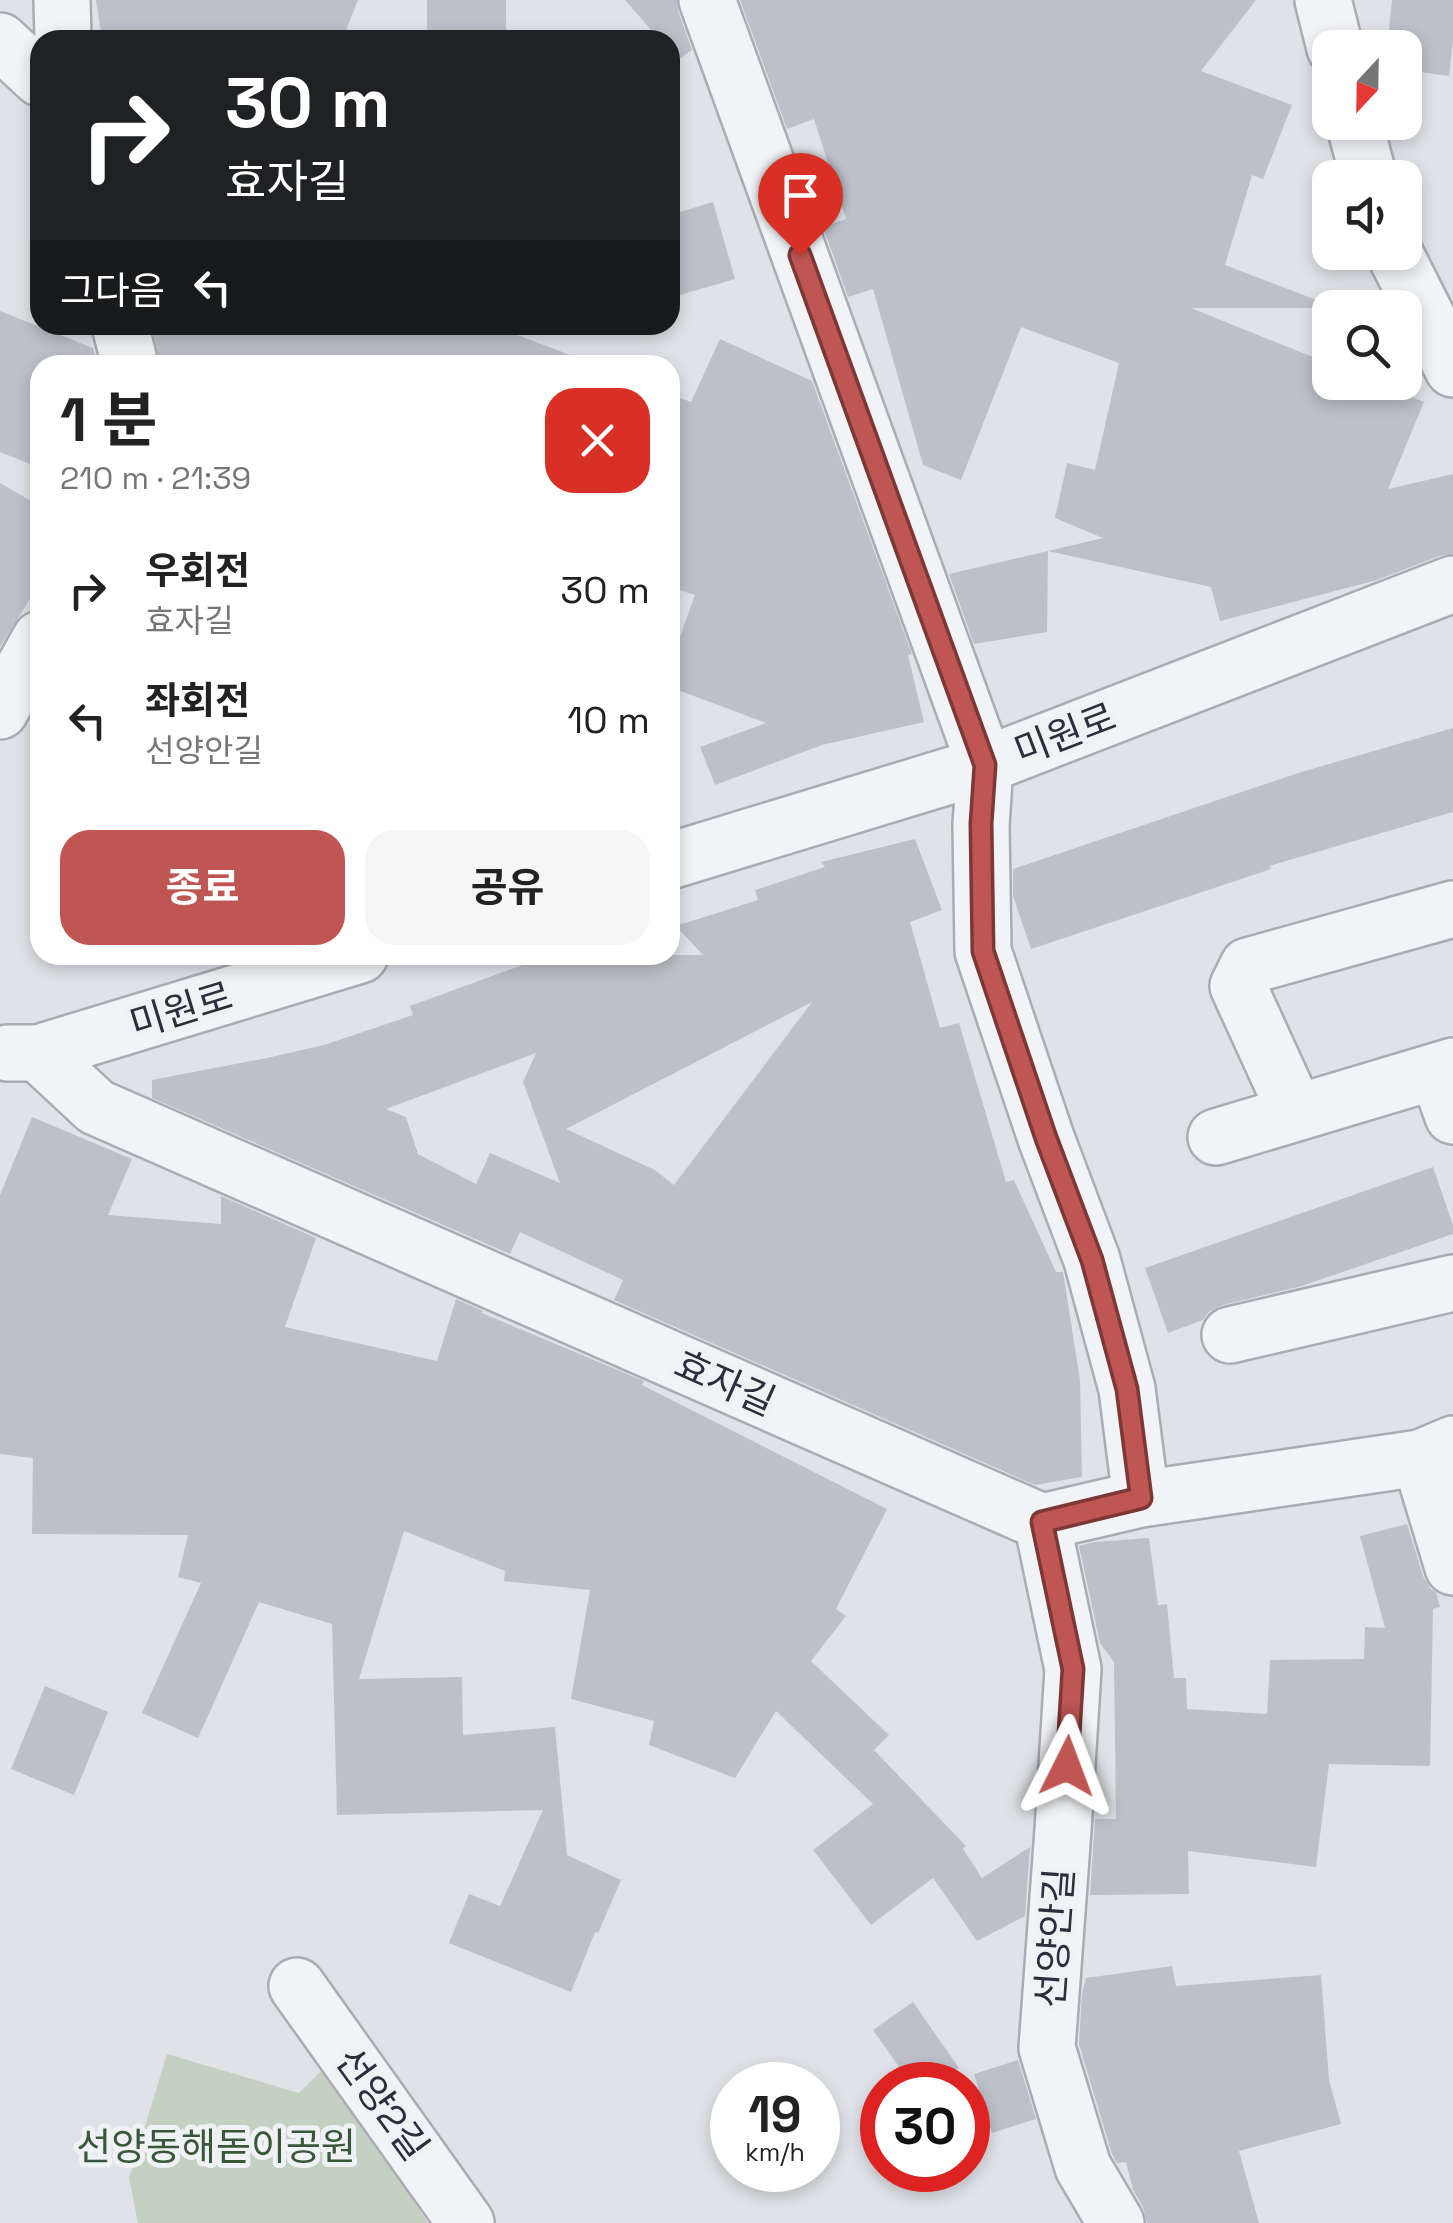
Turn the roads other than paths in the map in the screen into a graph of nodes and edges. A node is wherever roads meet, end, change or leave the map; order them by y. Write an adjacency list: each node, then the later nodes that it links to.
1 (62, 0): 4 (street)
2 (707, 0): 13 (street)
3 (1323, 0): 5 (street)
4 (63, 30)
5 (1330, 30)
6 (0, 41): 7 (street)
7 (30, 69)
8 (1403, 270): 9 (street)
9 (1453, 369)
10 (1453, 584): 13 (street, 미원로)
11 (30, 656): 12 (street)
12 (0, 711)
13 (985, 765): 14 (street, 미원로); 24 (street)
14 (680, 858)
15 (1453, 908): 19 (street)
16 (325, 965): 17 (street, 미원로)
17 (19, 1053): 25 (street, 효자길)
18 (1448, 1084): 19 (street)
19 (1296, 1113): 20 (street)
20 (1216, 1137)
21 (1453, 1283): 22 (street)
22 (1230, 1336)
23 (1436, 1451): 24 (street); 26 (street)
24 (1141, 1498): 25 (street)
25 (1042, 1522): 29 (street, 선양안길)
26 (1453, 1566)
27 (297, 1986): 28 (street, 선양2길)
28 (466, 2223)
29 (1116, 2223)

